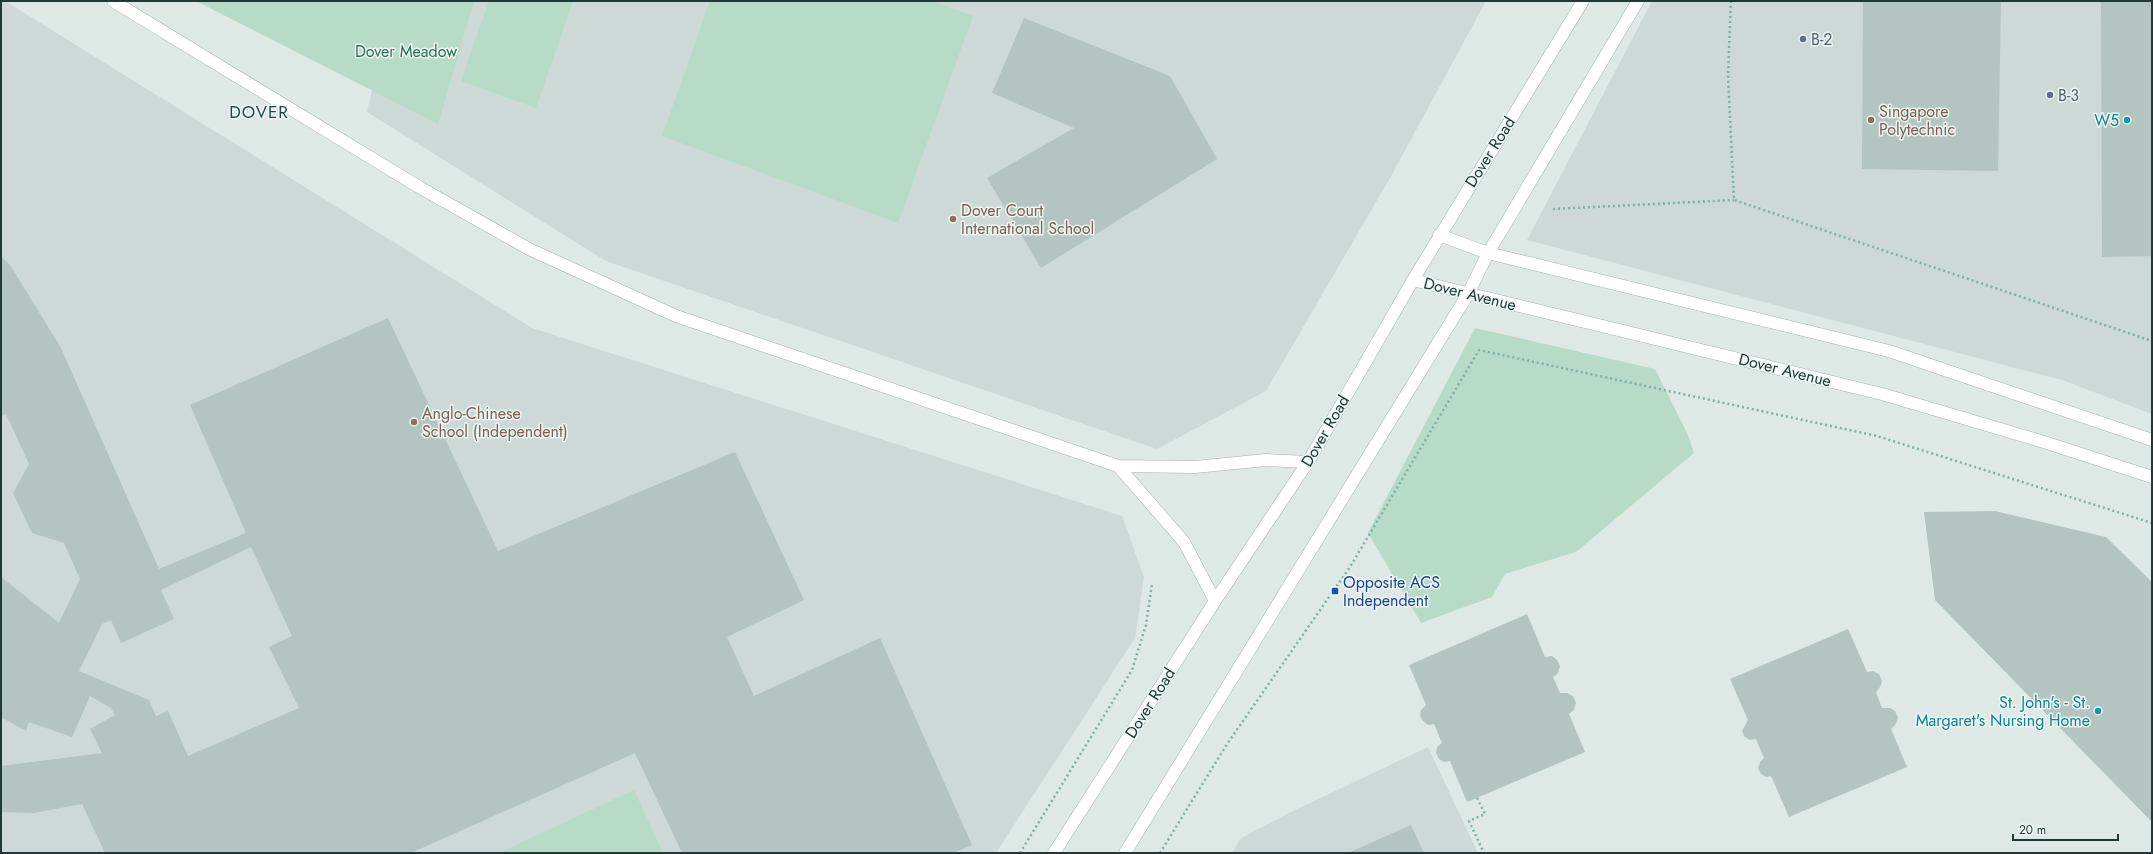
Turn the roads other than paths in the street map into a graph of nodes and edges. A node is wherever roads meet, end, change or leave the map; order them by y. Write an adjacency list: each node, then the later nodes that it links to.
1 (113, 1): 10 (street)
2 (1583, 1): 4 (street, Dover Road)
3 (1638, 1): 5 (street)
4 (1439, 235): 5 (street); 6 (street, Dover Road)
5 (1488, 253): 7 (street); 8 (street)
6 (1413, 280): 7 (street, Dover Avenue); 9 (street, Dover Road)
7 (1468, 294): 11 (street, Dover Avenue); 14 (street)
8 (2152, 440)
9 (1308, 462): 10 (street); 12 (street, Dover Road)
10 (1118, 466): 12 (street)
11 (2152, 478)
12 (1215, 601): 13 (street, Dover Road)
13 (1054, 853)
14 (1125, 853)

